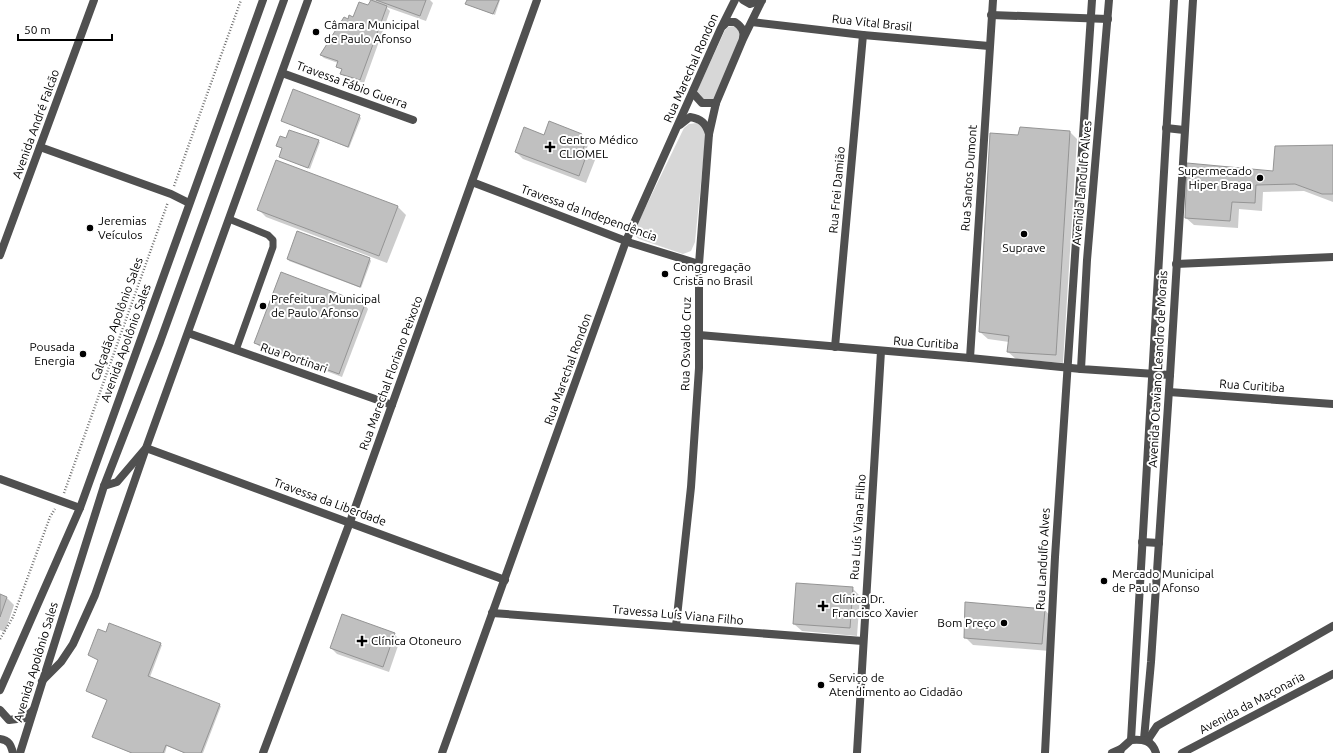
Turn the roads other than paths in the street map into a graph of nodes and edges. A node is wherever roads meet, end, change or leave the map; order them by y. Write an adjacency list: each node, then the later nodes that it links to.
1 (94, 0): 30 (street, Avenida André Falcão)
2 (263, 0): 32 (street, Avenida Apolônio Sales)
3 (284, 0): 54 (street, Avenida Apolônio Sales)
4 (308, 0): 22 (street)
5 (537, 0): 31 (street, Rua Marechal Floriano Peixoto)
6 (735, 0): 18 (street, Rua Marechal Rondon)
7 (743, 0): 8 (street)
8 (762, 0): 17 (street, Rua Osvaldo Cruz)
9 (993, 0): 14 (street, Rua Santos Dumont)
10 (1092, 0): 16 (street, Avenida Landulfo Alves)
11 (1109, 0): 15 (street, Avenida Landulfo Alves)
12 (1174, 0): 27 (street, Avenida Otaviano Leandro de Morais)
13 (1193, 0): 28 (street, Avenida Otaviano Leandro de Morais)
14 (992, 15): 16 (street); 21 (street, Rua Santos Dumont)
15 (1108, 18): 16 (street); 46 (street, Avenida Landulfo Alves)
16 (1090, 19): 45 (street, Avenida Landulfo Alves)
17 (752, 22): 19 (street, Rua Vital Brasil); 20 (street, Rua Osvaldo Cruz)
18 (721, 28): 20 (street); 23 (street, Rua Marechal Rondon)
19 (863, 35): 21 (street, Rua Vital Brasil); 41 (street, Rua Frei Damião)
20 (743, 39): 24 (street, Rua Osvaldo Cruz)
21 (989, 46): 44 (street, Rua Santos Dumont)
22 (282, 73): 25 (street, Travessa Fábio Guerra); 33 (street)
23 (693, 93): 24 (street); 26 (street, Rua Marechal Rondon)
24 (716, 102): 29 (street, Rua Osvaldo Cruz)
25 (413, 120)
26 (678, 126): 29 (street); 34 (street, Rua Marechal Rondon)
27 (1166, 128): 28 (street); 47 (street, Avenida Otaviano Leandro de Morais)
28 (1184, 130): 38 (street, Avenida Otaviano Leandro de Morais)
29 (709, 134): 37 (street, Rua Osvaldo Cruz)
30 (40, 148): 32 (street); 35 (street, Avenida André Falcão)
31 (472, 182): 34 (street, Travessa da Independência); 51 (street, Rua Marechal Floriano Peixoto)
32 (189, 203): 55 (street, Avenida Apolônio Sales)
33 (229, 220): 39 (street); 42 (lane)
34 (626, 241): 37 (street, Travessa da Independência); 59 (street, Rua Marechal Rondon)
35 (0, 255)
36 (1333, 257): 38 (street)
37 (699, 264): 40 (street, Rua Osvaldo Cruz)
38 (1176, 264): 48 (street, Avenida Otaviano Leandro de Morais)
39 (188, 333): 42 (street, Rua Portinari); 52 (street)
40 (699, 336): 41 (street, Rua Curitiba); 61 (street, Rua Osvaldo Cruz)
41 (836, 346): 43 (street, Rua Curitiba)
42 (236, 350): 51 (street, Rua Portinari)
43 (881, 352): 44 (street, Rua Curitiba); 63 (street, Rua Luís Viana Filho)
44 (970, 358): 45 (street, Rua Curitiba)
45 (1068, 367): 46 (street, Rua Curitiba); 78 (street, Rua Landulfo Alves)
46 (1081, 369): 47 (street, Rua Curitiba)
47 (1151, 373): 48 (street, Rua Curitiba); 57 (street, Avenida Otaviano Leandro de Morais)
48 (1170, 374): 49 (street, Avenida Otaviano Leandro de Morais)
49 (1169, 392): 50 (street, Rua Curitiba); 58 (street, Avenida Otaviano Leandro de Morais)
50 (1333, 404)
51 (392, 405): 56 (street, Rua Marechal Floriano Peixoto)
52 (146, 448): 54 (street); 56 (street, Travessa da Liberdade); 65 (street)
53 (0, 479): 55 (street)
54 (104, 486): 65 (street, Avenida Apolônio Sales)
55 (80, 508): 66 (street, Avenida Apolônio Sales)
56 (350, 522): 59 (street, Travessa da Liberdade); 75 (street, Rua Marechal Floriano Peixoto)
57 (1142, 542): 58 (street); 70 (street, Avenida Otaviano Leandro de Morais)
58 (1159, 543): 71 (street, Avenida Otaviano Leandro de Morais)
59 (505, 580): 60 (street, Rua Marechal Rondon)
60 (492, 613): 61 (street, Travessa Luís Viana Filho); 76 (street, Rua Marechal Rondon)
61 (676, 626): 63 (street, Travessa Luís Viana Filho)
62 (1333, 626): 71 (street)
63 (863, 641): 77 (street, Rua Luís Viana Filho)
64 (1333, 674): 81 (street, Avenida da Maçonaria)
65 (42, 682): 67 (street, Avenida Apolônio Sales)
66 (0, 690)
67 (34, 708): 68 (street); 74 (street, Avenida Apolônio Sales)
68 (0, 710)
69 (0, 739): 73 (street)
70 (1131, 740): 71 (street); 72 (street)
71 (1146, 740): 80 (street)
72 (1121, 751): 79 (street)
73 (13, 753)
74 (20, 753)
75 (263, 753)
76 (442, 753)
77 (857, 753)
78 (1045, 753)
79 (1112, 753)
80 (1156, 753)
81 (1182, 753)

